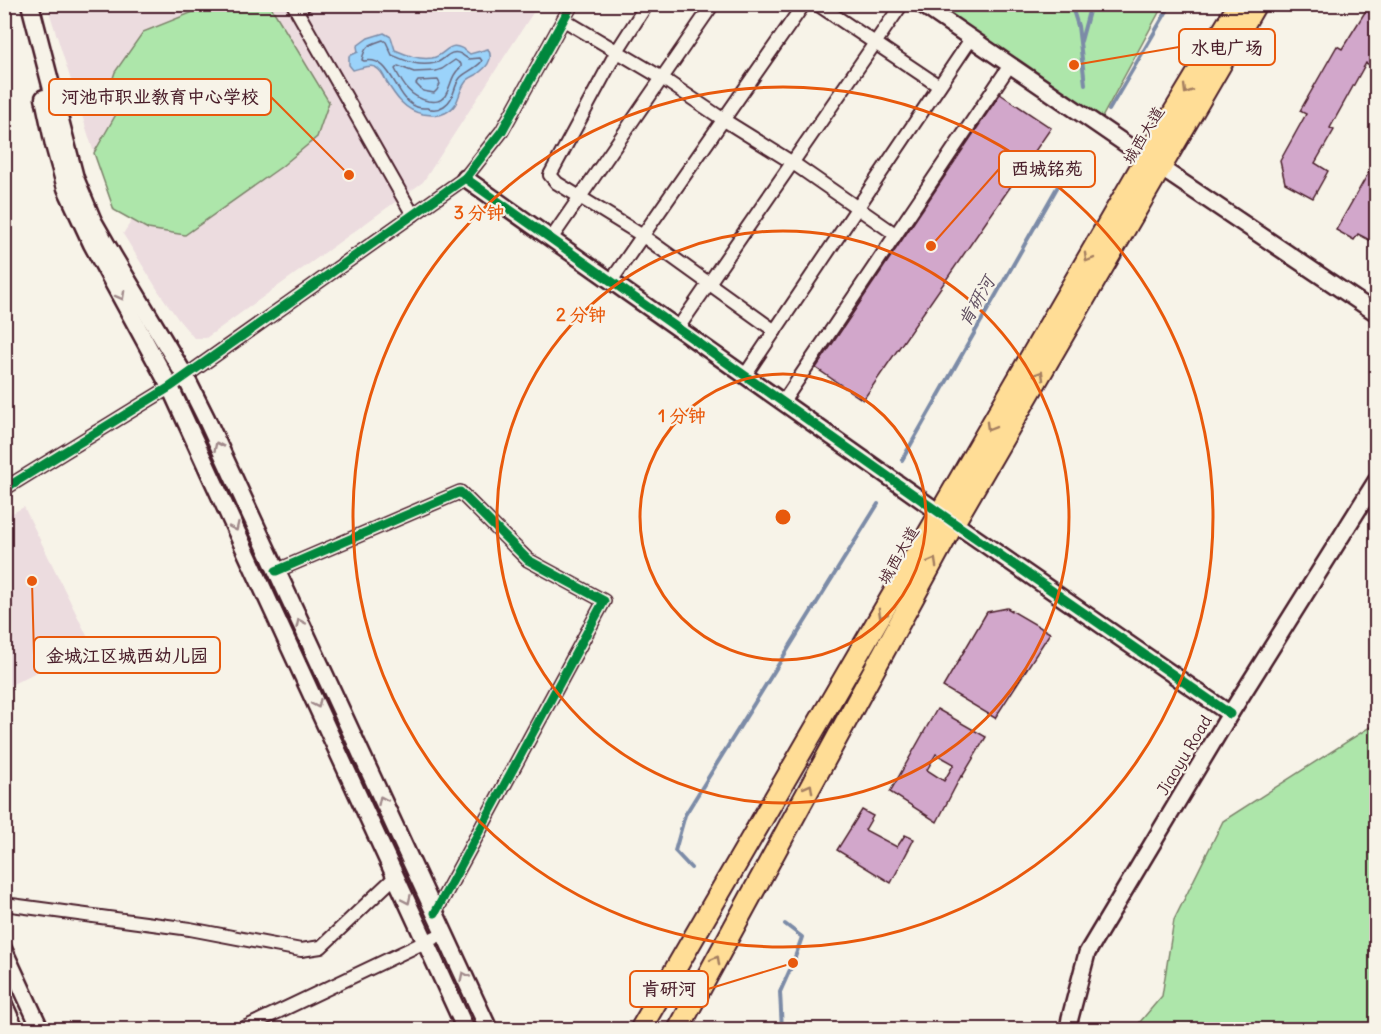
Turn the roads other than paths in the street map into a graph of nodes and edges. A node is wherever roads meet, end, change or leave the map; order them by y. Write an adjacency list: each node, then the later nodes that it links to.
1 (20, 4): 38 (main road, one-way to 38)
2 (30, 4): 37 (main road)
3 (310, 4): 13 (lane)
4 (572, 4): 14 (street)
5 (647, 4): 17 (street)
6 (713, 4): 19 (street)
7 (804, 4): 21 (street)
8 (817, 4): 16 (street)
9 (902, 4): 16 (street)
10 (921, 4): 15 (street)
11 (1239, 4): 23 (main road, 城西大道, one-way to 23)
12 (1256, 4): 23 (main road, 城西大道)
13 (295, 9): 27 (street)
14 (564, 20): 17 (street); 24 (street)
15 (971, 39): 18 (street); 20 (street)
16 (875, 44): 20 (street); 22 (street)
17 (617, 51): 19 (street); 25 (street)
18 (1010, 65): 23 (street); 28 (street)
19 (662, 78): 21 (street); 25 (street)
20 (939, 86): 26 (street)
21 (724, 120): 22 (street); 29 (street)
22 (793, 163): 26 (street); 32 (street)
23 (1153, 163): 33 (street); 42 (main road, 城西大道)
24 (465, 178): 27 (street); 30 (street)
25 (580, 196): 29 (street); 30 (street)
26 (858, 208): 28 (street); 35 (street)
27 (413, 215): 37 (street)
28 (895, 234): 39 (street)
29 (643, 236): 31 (street); 32 (street)
30 (551, 239): 31 (street)
31 (611, 281): 34 (street)
32 (710, 283): 34 (street); 35 (street)
33 (1377, 313)
34 (678, 328): 36 (street)
35 (775, 331): 36 (street)
36 (746, 375): 39 (street)
37 (185, 376): 38 (street); 43 (main road, one-way to 37)
38 (170, 387): 41 (street); 45 (main road, one-way to 45)
39 (783, 402): 42 (street)
40 (1377, 481): 44 (street, Jiaoyu Road)
41 (4, 489)
42 (947, 518): 44 (street); 57 (main road, 城西大道, one-way to 57); 58 (main road, 城西大道, one-way to 42)
43 (276, 571): 47 (main road, one-way to 43); 47 (street)
44 (1230, 714): 59 (street, Jiaoyu Road)
45 (396, 876): 46 (street); 49 (main road, one-way to 49)
46 (4, 904)
47 (435, 913): 48 (main road)
48 (444, 933): 49 (street); 56 (main road, one-way to 48)
49 (426, 941): 54 (street); 55 (main road)
50 (4, 950): 53 (street)
51 (4, 1004): 52 (street)
52 (16, 1029)
53 (40, 1029)
54 (240, 1029)
55 (466, 1029)
56 (489, 1029)
57 (640, 1029)
58 (678, 1029)
59 (1068, 1029)

